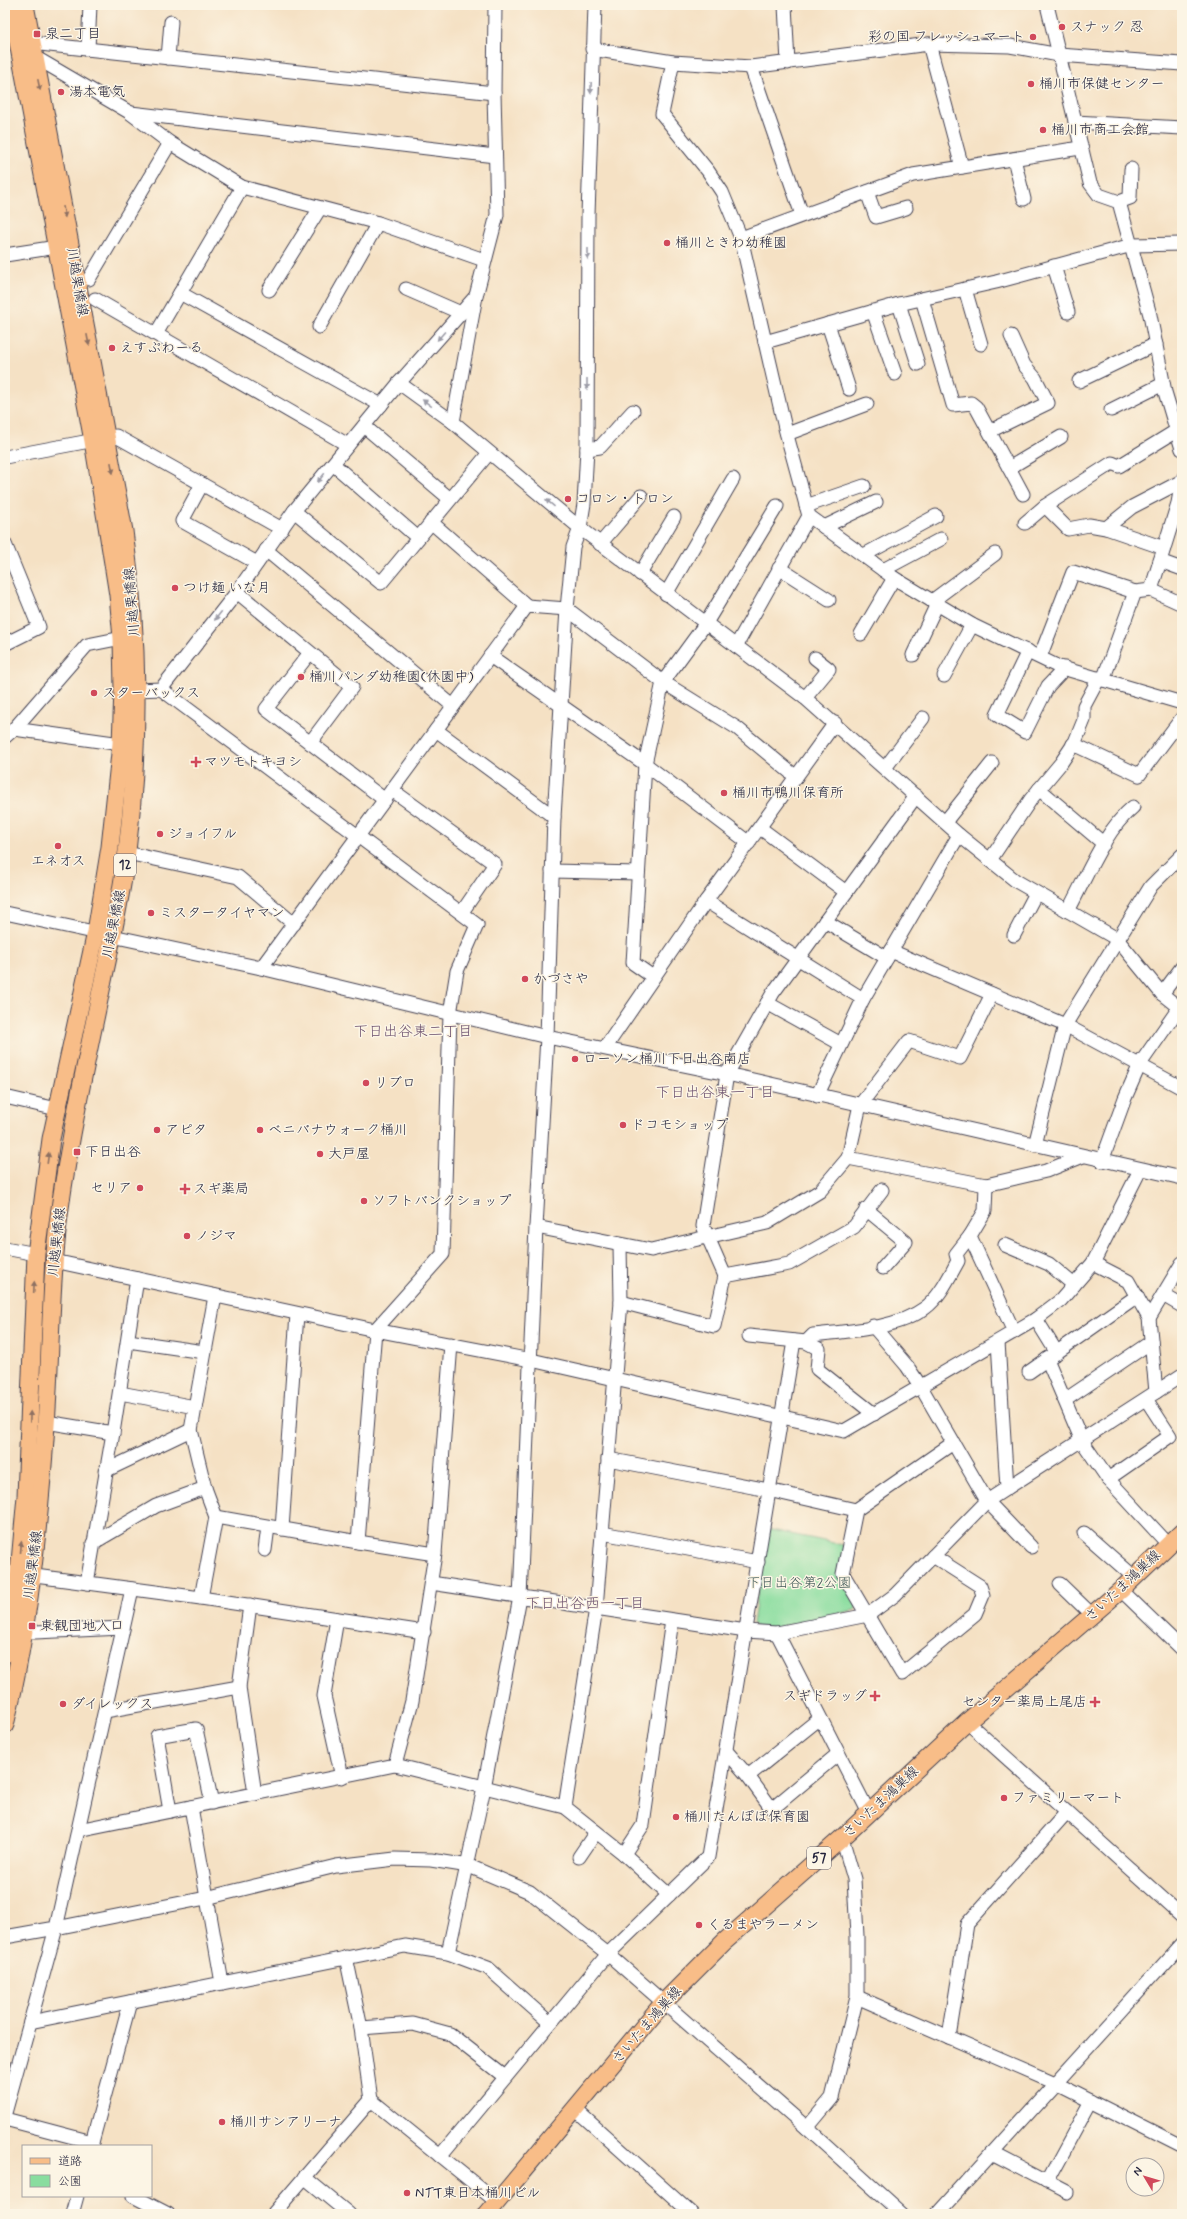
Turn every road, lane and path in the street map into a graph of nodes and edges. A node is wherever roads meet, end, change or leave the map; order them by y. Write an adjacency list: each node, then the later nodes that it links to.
1 (11, 5): 40 (main road, 川越栗橋線 / 12)
2 (25, 5): 12 (main road, 川越栗橋線 / 12)
3 (90, 5): 10 (street)
4 (495, 5): 19 (street)
5 (595, 5): 11 (street)
6 (785, 5): 16 (street)
7 (1047, 5): 13 (street)
8 (171, 22): 14 (street)
9 (929, 44): 13 (street); 16 (street); 27 (street)
10 (88, 49): 12 (street); 14 (street)
11 (592, 49): 15 (street); 81 (street, one-way to 81)
12 (32, 50): 20 (street); 79 (main road, 川越栗橋線 / 12, one-way to 79)
13 (1059, 55): 17 (street); 21 (street)
14 (168, 58): 19 (street)
15 (673, 62): 18 (street); 37 (street)
16 (788, 63): 18 (street)
17 (1182, 64)
18 (751, 67): 35 (street)
19 (494, 93): 25 (street)
20 (129, 112): 23 (street); 25 (street)
21 (1075, 122): 22 (street); 24 (street)
22 (1182, 128)
23 (170, 143): 29 (street); 44 (street)
24 (1080, 148): 26 (street); 32 (street)
25 (495, 156): 42 (street)
26 (1014, 159): 27 (street); 31 (street)
27 (962, 167): 30 (street)
28 (1131, 169): 32 (street)
29 (242, 187): 33 (street); 48 (street)
30 (867, 192): 34 (street); 35 (street)
31 (1024, 199)
32 (1118, 202): 39 (street)
33 (320, 208): 36 (street); 47 (street)
34 (906, 208)
35 (802, 215): 37 (street)
36 (378, 223): 42 (street); 57 (street)
37 (740, 238): 60 (street)
38 (1182, 244): 39 (street)
39 (1132, 245): 43 (street); 62 (street)
40 (57, 247): 41 (street); 79 (main road, 川越栗橋線 / 12)
41 (5, 255)
42 (484, 260): 49 (street)
43 (1054, 266): 46 (street); 54 (street)
44 (89, 279)
45 (406, 289): 55 (street)
46 (965, 289): 51 (street); 61 (street)
47 (269, 290)
48 (180, 293): 58 (street); 70 (street)
49 (476, 296): 55 (street); 73 (street)
50 (95, 299): 58 (street)
51 (922, 299): 52 (street); 76 (street)
52 (899, 304): 53 (street); 63 (street)
53 (873, 311): 56 (street); 64 (street)
54 (1068, 312)
55 (461, 313): 66 (street, one-way to 66)
56 (828, 324): 60 (street); 68 (street)
57 (320, 326)
58 (156, 334): 80 (street)
59 (1011, 336): 76 (street)
60 (765, 342): 77 (street)
61 (981, 344)
62 (1156, 344): 65 (street); 67 (street)
63 (918, 364)
64 (895, 374)
65 (1079, 381)
66 (399, 383): 70 (street); 73 (street, one-way to 66)
67 (1163, 384): 71 (street); 74 (street)
68 (848, 389)
69 (867, 404): 77 (street)
70 (381, 405): 75 (street)
71 (1111, 410)
72 (633, 411): 81 (street)
73 (453, 422): 83 (street)
74 (1177, 424): 82 (street); 97 (street)
75 (364, 426): 80 (street); 93 (street)
76 (990, 431): 86 (street)
77 (787, 434): 99 (street)
78 (1061, 438): 86 (street)
79 (100, 439): 84 (street); 89 (street); 135 (main road, 川越栗橋線 / 12); 149 (main road, 川越栗橋線 / 12, one-way to 149)
80 (348, 445): 85 (street)
81 (587, 449): 105 (street)
82 (1182, 450)
83 (489, 453): 93 (street); 105 (street, one-way to 83)
84 (5, 457)
85 (333, 464): 98 (street, one-way to 98); 108 (street)
86 (1009, 468): 91 (street)
87 (733, 480): 126 (street)
88 (1182, 480): 95 (street); 106 (street)
89 (202, 484): 107 (street); 117 (street)
90 (864, 486): 99 (street)
91 (1024, 494)
92 (641, 496): 111 (street)
93 (450, 499): 102 (street)
94 (876, 502): 104 (street)
95 (1180, 504): 112 (street)
96 (777, 506): 132 (street)
97 (1045, 506): 103 (street); 106 (street)
98 (294, 511): 107 (street); 108 (street)
99 (807, 511): 104 (street); 118 (street)
100 (936, 516): 115 (street)
101 (674, 517): 121 (street)
102 (432, 522): 108 (street); 130 (street)
103 (1025, 523)
104 (824, 527): 115 (street)
105 (580, 528): 111 (street); 131 (street)
106 (1106, 528): 112 (street)
107 (282, 529): 113 (street)
108 (418, 538)
109 (941, 539): 120 (street)
110 (5, 544): 136 (street)
111 (600, 544): 121 (street)
112 (1164, 548): 116 (street)
113 (266, 550): 117 (street); 152 (street)
114 (995, 554): 128 (street)
115 (864, 555): 120 (street)
116 (1160, 561): 119 (street); 123 (street)
117 (257, 563): 124 (street)
118 (780, 568): 127 (street); 137 (street)
119 (1182, 569)
120 (883, 570): 122 (street)
121 (640, 574): 126 (street)
122 (894, 578): 128 (street); 134 (street)
123 (1151, 590): 125 (street); 129 (street)
124 (237, 592): 139 (street); 148 (street, one-way to 148)
125 (1135, 592): 142 (street); 146 (street)
126 (666, 594): 132 (street)
127 (829, 600)
128 (934, 603): 133 (street); 140 (street)
129 (1182, 604)
130 (526, 606): 131 (street); 141 (street)
131 (567, 609): 147 (street); 153 (street)
132 (706, 623): 137 (street); 147 (street)
133 (972, 625): 138 (street); 145 (street)
134 (861, 634)
135 (122, 638): 158 (street); 160 (main road, 川越栗橋線 / 12)
136 (5, 644)
137 (736, 646): 150 (street)
138 (1028, 651): 142 (street); 144 (street)
139 (309, 654): 159 (street); 159 (street)
140 (913, 655)
141 (490, 656): 152 (street); 153 (street)
142 (1040, 657): 144 (street)
143 (815, 658): 150 (street)
144 (1065, 668): 146 (street)
145 (944, 676)
146 (1101, 679): 151 (street); 161 (street)
147 (663, 682): 163 (street); 165 (street)
148 (161, 689): 149 (street); 174 (street)
149 (137, 690): 177 (main road, 川越栗橋線 / 12)
150 (805, 698): 156 (street)
151 (1182, 703)
152 (453, 706): 157 (street)
153 (562, 707): 163 (street); 170 (street)
154 (923, 718): 164 (street)
155 (1182, 718): 161 (street)
156 (835, 723): 164 (street); 165 (street)
157 (436, 730): 167 (street); 170 (street)
158 (10, 733): 160 (street)
159 (310, 743): 167 (street)
160 (121, 744): 190 (main road, 川越栗橋線 / 12)
161 (1073, 744): 166 (street)
162 (992, 763): 171 (street)
163 (645, 764): 175 (street); 181 (street)
164 (885, 768): 168 (street)
165 (796, 777): 172 (street)
166 (1039, 789): 176 (street); 179 (street)
167 (388, 795): 174 (street); 186 (street)
168 (916, 796): 171 (street); 182 (street)
169 (1133, 807): 176 (street)
170 (554, 817): 180 (street)
171 (945, 822): 173 (street)
172 (760, 828): 175 (street); 182 (street)
173 (959, 835): 179 (street); 194 (street)
174 (358, 837): 186 (street); 189 (street)
175 (749, 843): 184 (street)
176 (1104, 844): 185 (street)
177 (127, 852): 189 (street); 192 (main road, 川越栗橋線 / 12)
178 (1182, 855): 193 (street)
179 (990, 860): 183 (street)
180 (552, 871): 181 (street); 206 (street)
181 (638, 873): 198 (street)
182 (846, 892): 188 (street)
183 (1036, 893): 185 (street); 191 (street)
184 (706, 901): 195 (street); 198 (street)
185 (1068, 911): 193 (street)
186 (462, 912): 204 (street)
187 (5, 913): 190 (street)
188 (825, 921): 194 (street); 195 (street)
189 (294, 924): 197 (street)
190 (96, 932): 192 (street); 215 (main road, 川越栗橋線 / 12)
191 (1014, 935)
192 (112, 936): 197 (street); 232 (main road, 川越栗橋線 / 12)
193 (1118, 938): 200 (street); 205 (street)
194 (889, 955): 199 (street); 201 (street)
195 (798, 957): 201 (street); 202 (street)
196 (1182, 967): 200 (street)
197 (262, 968): 204 (street)
198 (653, 977): 208 (street)
199 (992, 994): 205 (street); 214 (street)
200 (1162, 994): 203 (street)
201 (863, 999): 207 (street)
202 (767, 1003): 207 (street); 210 (street)
203 (1181, 1009): 209 (street)
204 (450, 1014): 206 (street); 248 (street)
205 (1065, 1025): 209 (street); 216 (street)
206 (547, 1037): 208 (street); 225 (street)
207 (841, 1044): 212 (street)
208 (605, 1048): 210 (street)
209 (1140, 1064): 211 (street); 219 (street)
210 (727, 1074): 212 (street); 227 (street)
211 (1182, 1088)
212 (817, 1096): 214 (street)
213 (5, 1097): 215 (street)
214 (860, 1105): 216 (street); 218 (street)
215 (57, 1109): 231 (main road, 川越栗橋線 / 12, one-way to 215)
216 (1035, 1145): 217 (street)
217 (1083, 1156): 219 (street); 222 (street)
218 (848, 1158): 222 (street); 227 (street)
219 (1102, 1161): 220 (street)
220 (1140, 1170): 221 (street); 233 (street)
221 (1182, 1178)
222 (986, 1185): 226 (street)
223 (882, 1190): 224 (street)
224 (866, 1209): 235 (street); 236 (street)
225 (536, 1227): 228 (street); 258 (street)
226 (970, 1236): 247 (street); 249 (street)
227 (707, 1237): 228 (street); 236 (street)
228 (620, 1245): 242 (street)
229 (1004, 1245): 238 (street)
230 (5, 1248): 231 (street)
231 (36, 1254): 296 (main road, 川越栗橋線 / 12, one-way to 231)
232 (54, 1262): 237 (street); 269 (main road, 川越栗橋線 / 12)
233 (1093, 1262): 238 (street); 241 (street)
234 (1182, 1263): 239 (street)
235 (883, 1268)
236 (725, 1276): 242 (street)
237 (137, 1279): 240 (street); 251 (street)
238 (1074, 1285): 246 (street)
239 (1163, 1295): 243 (street); 245 (street)
240 (215, 1296): 244 (street); 256 (street)
241 (1136, 1296): 245 (street); 257 (street)
242 (621, 1302): 261 (street)
243 (1182, 1306)
244 (297, 1314): 248 (street); 284 (street)
245 (1149, 1318): 254 (street)
246 (1036, 1319): 249 (street); 257 (street)
247 (873, 1326): 252 (street); 262 (street)
248 (375, 1330): 255 (street); 288 (street)
249 (1014, 1332): 253 (street)
250 (749, 1336): 252 (street)
251 (128, 1341): 256 (street); 263 (street)
252 (800, 1341): 267 (street); 268 (street)
253 (998, 1342): 262 (street); 278 (street)
254 (1151, 1342): 264 (street); 265 (street)
255 (451, 1344): 258 (street); 293 (street)
256 (204, 1352): 266 (street)
257 (1052, 1356): 259 (street); 265 (street)
258 (531, 1360): 261 (street); 303 (street)
259 (1029, 1372)
260 (1182, 1375): 264 (street)
261 (614, 1380): 268 (street); 274 (street)
262 (922, 1387): 267 (street); 273 (street)
263 (120, 1394): 266 (street); 271 (street)
264 (1151, 1395): 272 (street); 276 (street)
265 (1065, 1400): 272 (street)
266 (195, 1407): 270 (street)
267 (874, 1414): 268 (street)
268 (781, 1416): 279 (street)
269 (46, 1422): 271 (street); 296 (main road, 川越栗橋線 / 12)
270 (191, 1430): 275 (street); 277 (street)
271 (113, 1433): 275 (street)
272 (1082, 1441): 276 (street); 278 (street)
273 (953, 1443): 280 (street); 281 (street)
274 (608, 1459): 279 (street); 286 (street)
275 (105, 1471): 289 (street)
276 (1108, 1479): 290 (street)
277 (205, 1488): 282 (street); 289 (street)
278 (1007, 1488): 280 (street)
279 (768, 1490): 281 (street); 295 (street)
280 (987, 1501): 291 (street); 294 (street)
281 (856, 1510): 307 (street)
282 (216, 1518): 283 (street); 304 (street)
283 (268, 1527): 284 (street); 292 (street)
284 (282, 1529): 288 (street)
285 (1182, 1532): 290 (main road, さいたま鴻巣線 / 57)
286 (602, 1533): 295 (street); 306 (street)
287 (1084, 1533): 297 (street)
288 (358, 1542): 293 (street)
289 (93, 1543): 298 (street)
290 (1168, 1544): 297 (main road, さいたま鴻巣線 / 57)
291 (1031, 1547)
292 (265, 1550)
293 (435, 1554): 299 (street)
294 (933, 1556): 307 (street); 307 (street)
295 (758, 1562): 314 (street)
296 (19, 1574): 298 (street); 311 (main road, 川越栗橋線 / 12)
297 (1134, 1577): 302 (main road, さいたま鴻巣線 / 57)
298 (87, 1583): 301 (street)
299 (431, 1584): 303 (street); 313 (street)
300 (1060, 1584): 308 (street)
301 (132, 1589): 304 (street); 312 (street)
302 (1121, 1590): 308 (main road, さいたま鴻巣線 / 57); 316 (street)
303 (520, 1597): 306 (street); 328 (street)
304 (201, 1598): 305 (street)
305 (250, 1605): 309 (street); 318 (street)
306 (596, 1608): 310 (street); 332 (street)
307 (868, 1615): 315 (street)
308 (1092, 1615): 321 (main road, さいたま鴻巣線 / 57)
309 (336, 1619): 313 (street); 327 (street)
310 (672, 1620): 314 (street); 339 (street)
311 (13, 1625): 312 (street); 317 (main road, 川越栗橋線 / 12); 322 (main road, 川越栗橋線 / 12)
312 (124, 1628): 319 (street)
313 (424, 1632): 325 (street)
314 (746, 1632): 315 (street); 323 (street)
315 (777, 1633): 320 (street)
316 (1181, 1646)
317 (5, 1654)
318 (239, 1688): 319 (street); 329 (street)
319 (105, 1711): 336 (street)
320 (819, 1719): 324 (street); 326 (street)
321 (967, 1722): 334 (street); 335 (main road, さいたま鴻巣線 / 57)
322 (5, 1725)
323 (727, 1752): 326 (street); 342 (street)
324 (838, 1754): 326 (street); 335 (street)
325 (395, 1765): 327 (street); 328 (street)
326 (748, 1776)
327 (342, 1777): 329 (street)
328 (484, 1788): 332 (street); 341 (street)
329 (255, 1794): 330 (street)
330 (212, 1803): 331 (street); 333 (street)
331 (191, 1807): 333 (street); 343 (street)
332 (565, 1807): 337 (street)
333 (170, 1811): 336 (street)
334 (1067, 1812): 344 (street); 358 (street)
335 (868, 1813): 338 (main road, さいたま鴻巣線 / 57)
336 (78, 1830): 345 (street)
337 (596, 1832): 339 (street); 340 (street)
338 (842, 1838): 352 (street); 354 (main road, さいたま鴻巣線 / 57)
339 (624, 1854): 342 (street)
340 (578, 1857)
341 (468, 1866): 343 (street); 348 (street); 349 (street)
342 (669, 1895): 349 (street)
343 (206, 1898): 345 (street); 351 (street)
344 (1182, 1916)
345 (56, 1928): 346 (street); 355 (street)
346 (5, 1937)
347 (1182, 1944): 360 (street)
348 (448, 1953): 350 (street); 356 (street)
349 (608, 1954): 354 (street); 356 (street)
350 (346, 1957): 351 (street); 357 (street)
351 (222, 1983): 353 (street)
352 (857, 1997): 358 (street); 366 (street)
353 (130, 2002): 355 (street); 367 (street)
354 (664, 2002): 363 (main road, さいたま鴻巣線 / 57); 366 (street)
355 (30, 2022): 364 (street)
356 (550, 2023): 359 (street)
357 (361, 2028): 359 (street); 361 (street)
358 (949, 2037): 360 (street)
359 (505, 2077): 370 (street)
360 (1055, 2083): 362 (street); 369 (street)
361 (372, 2100): 370 (street); 371 (street)
362 (1091, 2102): 368 (street); 372 (street)
363 (575, 2109): 376 (main road, さいたま鴻巣線 / 57); 381 (street)
364 (5, 2113)
365 (5, 2119): 367 (street)
366 (808, 2128): 382 (street)
367 (92, 2144)
368 (1182, 2148)
369 (992, 2153): 372 (street); 383 (street)
370 (440, 2156): 376 (street)
371 (304, 2177): 379 (street); 380 (street)
372 (1047, 2182): 373 (street)
373 (1067, 2192)
374 (77, 2197): 377 (street)
375 (135, 2197): 378 (street)
376 (492, 2208)
377 (72, 2214)
378 (168, 2214)
379 (273, 2214)
380 (349, 2214)
381 (692, 2214)
382 (902, 2214)
383 (937, 2214)

